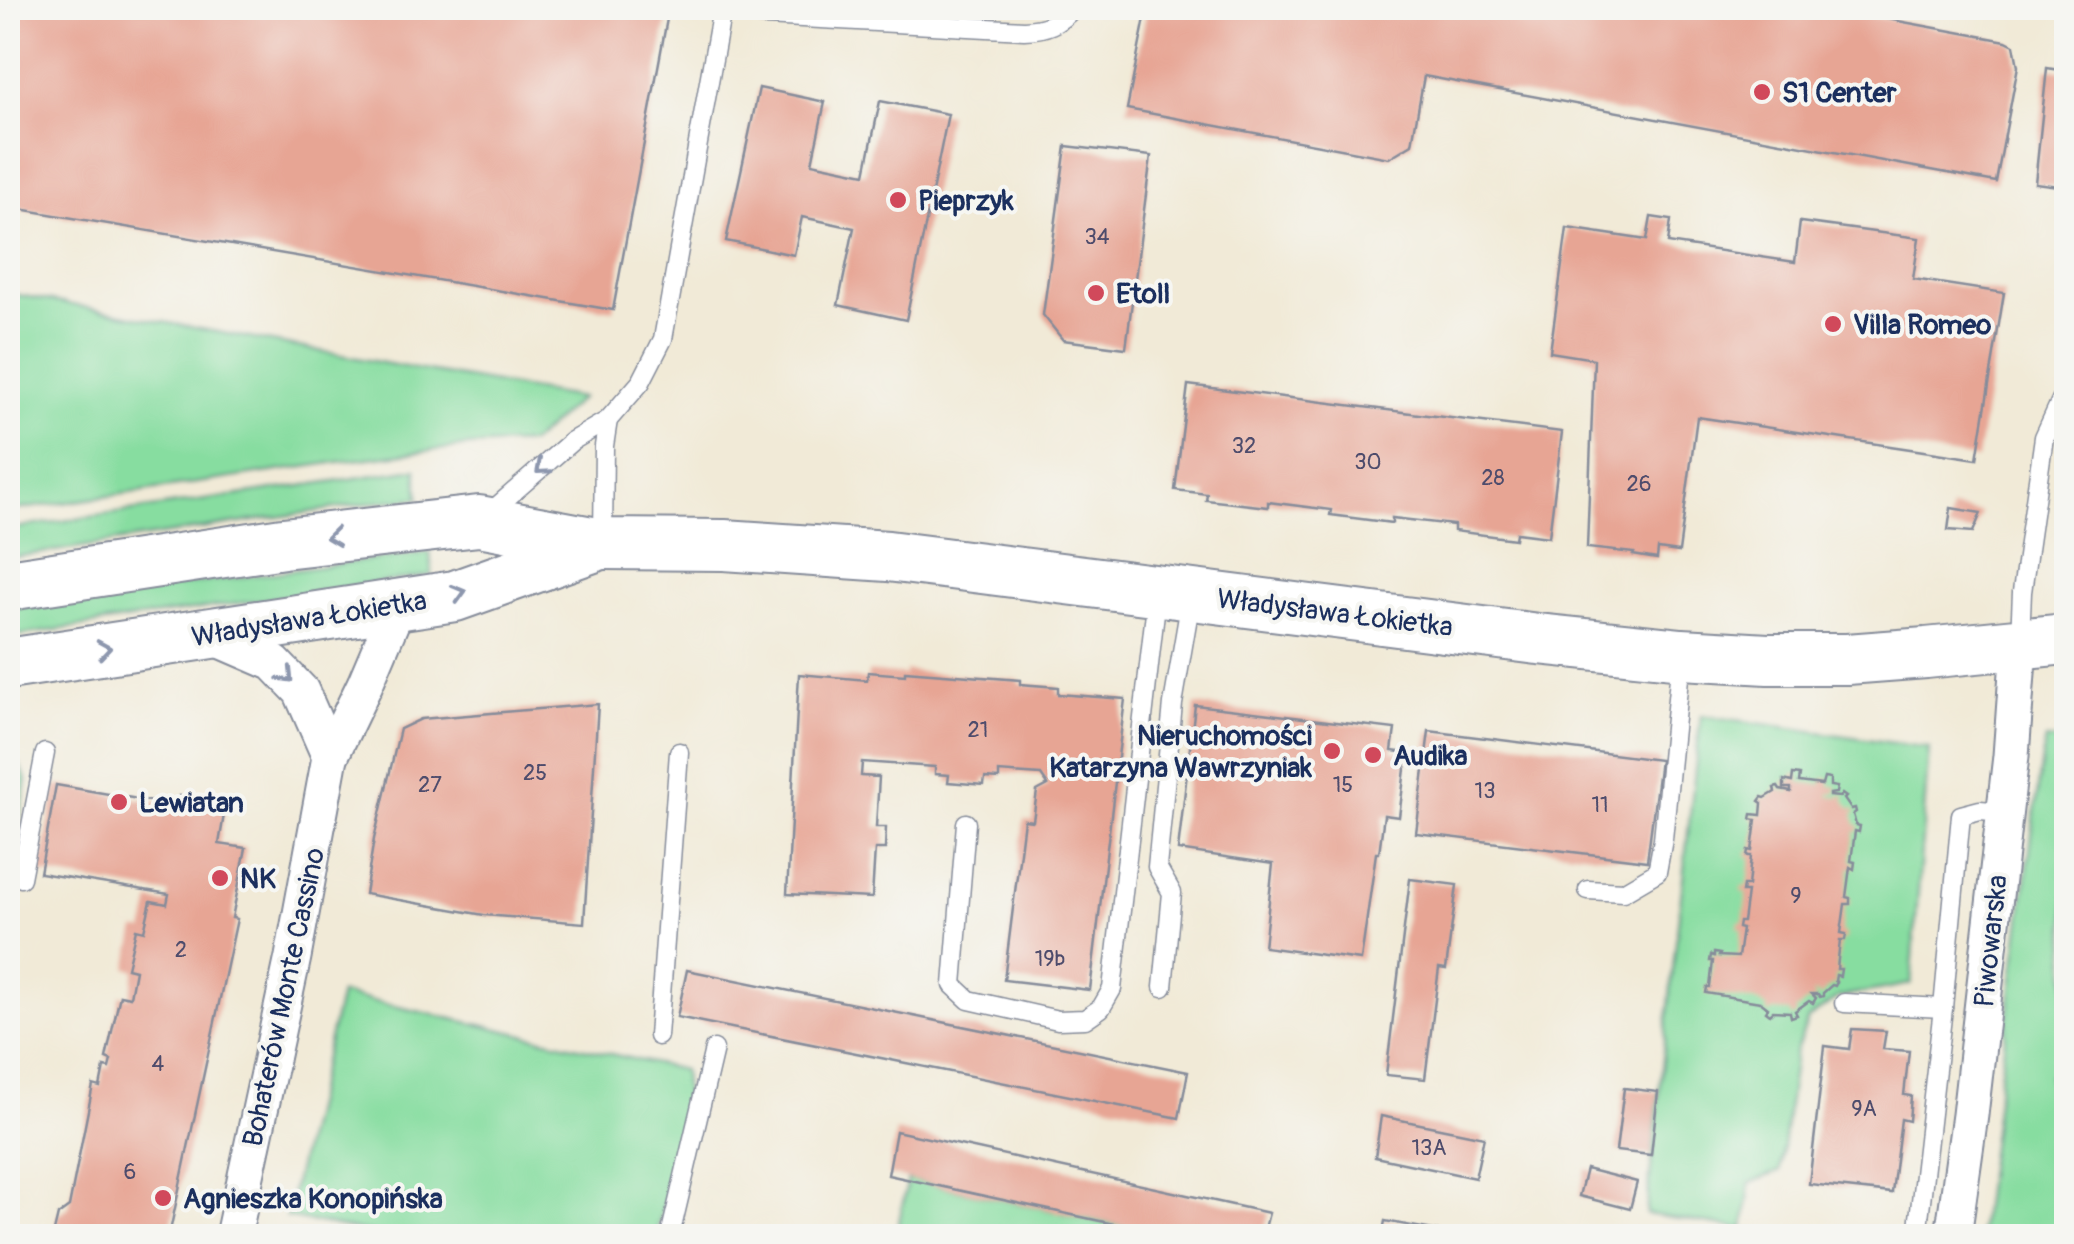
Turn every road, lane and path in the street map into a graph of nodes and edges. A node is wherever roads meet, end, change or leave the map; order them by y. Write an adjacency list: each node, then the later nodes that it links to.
1 (722, 8): 2 (lane); 4 (lane)
2 (1073, 8)
3 (2066, 389): 11 (lane)
4 (608, 420): 5 (lane, one-way to 5); 6 (lane)
5 (479, 522): 6 (main road, Władysława Łokietka); 7 (main road, Władysława Łokietka, one-way to 7)
6 (603, 544): 8 (main road, Władysława Łokietka); 9 (main road, Władysława Łokietka, one-way to 6)
7 (8, 585)
8 (1175, 592): 12 (main road, Władysława Łokietka); 18 (lane); 21 (lane)
9 (398, 606): 10 (main road, Władysława Łokietka); 16 (street, Bohaterów Monte Cassino)
10 (206, 634): 13 (main road, Władysława Łokietka, one-way to 10); 16 (street, one-way to 16)
11 (2043, 642): 12 (main road, Władysława Łokietka); 17 (street, Piwowarska)
12 (1682, 654): 20 (lane)
13 (8, 664)
14 (680, 752): 24 (lane)
15 (45, 753): 19 (lane)
16 (330, 756): 26 (street, Bohaterów Monte Cassino)
17 (2004, 812): 23 (lane); 29 (street, Piwowarska)
18 (966, 822)
19 (21, 878)
20 (1588, 890)
21 (1163, 987)
22 (1844, 1003): 23 (lane)
23 (1943, 1008): 28 (lane)
24 (658, 1036)
25 (714, 1049): 27 (lane)
26 (233, 1236)
27 (670, 1236)
28 (1917, 1236)
29 (1953, 1236)

